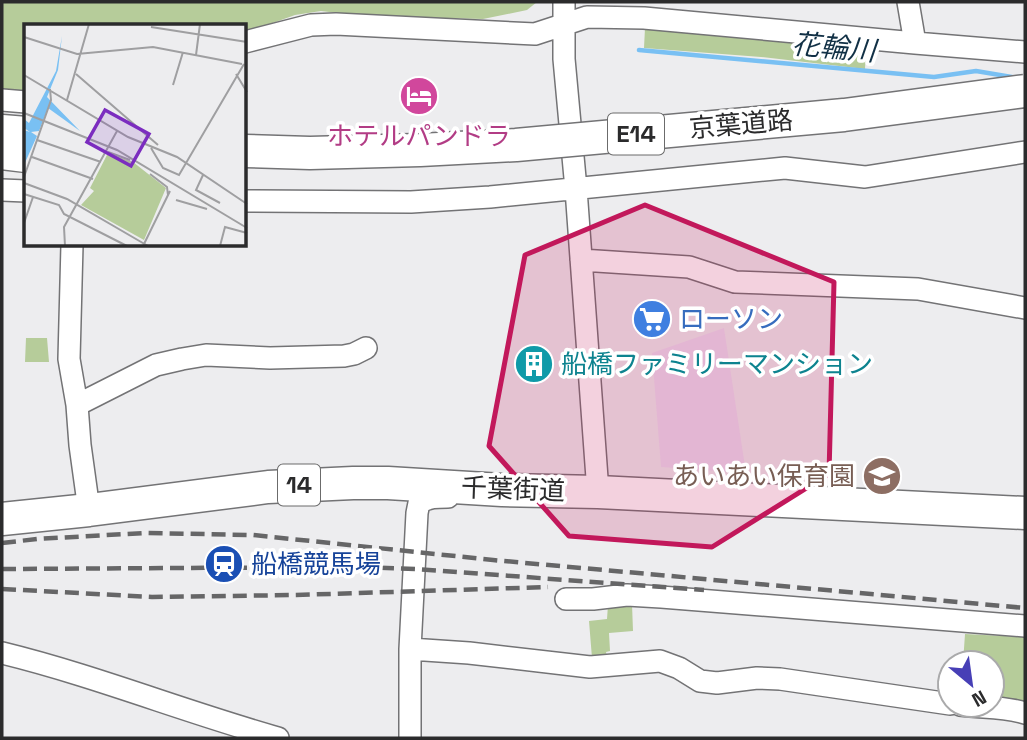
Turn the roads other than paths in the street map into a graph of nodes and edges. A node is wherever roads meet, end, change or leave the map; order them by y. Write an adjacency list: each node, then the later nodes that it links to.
1 (564, 2): 3 (street)
2 (908, 2): 5 (street)
3 (563, 25): 4 (street); 5 (street); 20 (street)
4 (247, 41)
5 (915, 43): 6 (street)
6 (1025, 52)
7 (1025, 91): 13 (highway, 京葉道路 / E14, bridge)
8 (2, 100): 9 (street)
9 (24, 102)
10 (1025, 112): 19 (highway, 京葉道路 / E14)
11 (2, 131): 12 (highway)
12 (24, 134)
13 (247, 151)
14 (1025, 152): 20 (street)
15 (2, 153): 16 (highway)
16 (24, 156)
17 (2, 163): 18 (highway)
18 (24, 163)
19 (247, 171)
20 (576, 189): 23 (street); 25 (street)
21 (2, 190): 22 (street)
22 (24, 191)
23 (247, 201)
24 (72, 247): 28 (street)
25 (581, 260): 26 (street); 30 (street)
26 (1025, 308)
27 (366, 348): 28 (street)
28 (77, 405): 31 (street)
29 (502, 490): 30 (highway, 千葉街道 / 14); 31 (highway, 千葉街道 / 14); 36 (street)
30 (598, 492): 32 (highway, 千葉街道 / 14)
31 (89, 510): 33 (highway, 千葉街道 / 14)
32 (1025, 513)
33 (2, 519)
34 (566, 599): 35 (street)
35 (1025, 626)
36 (410, 649): 38 (street); 43 (street)
37 (2, 653): 41 (street)
38 (936, 702)
39 (1006, 708): 40 (street)
40 (1025, 713)
41 (244, 734): 42 (street)
42 (278, 738)
43 (411, 738)

